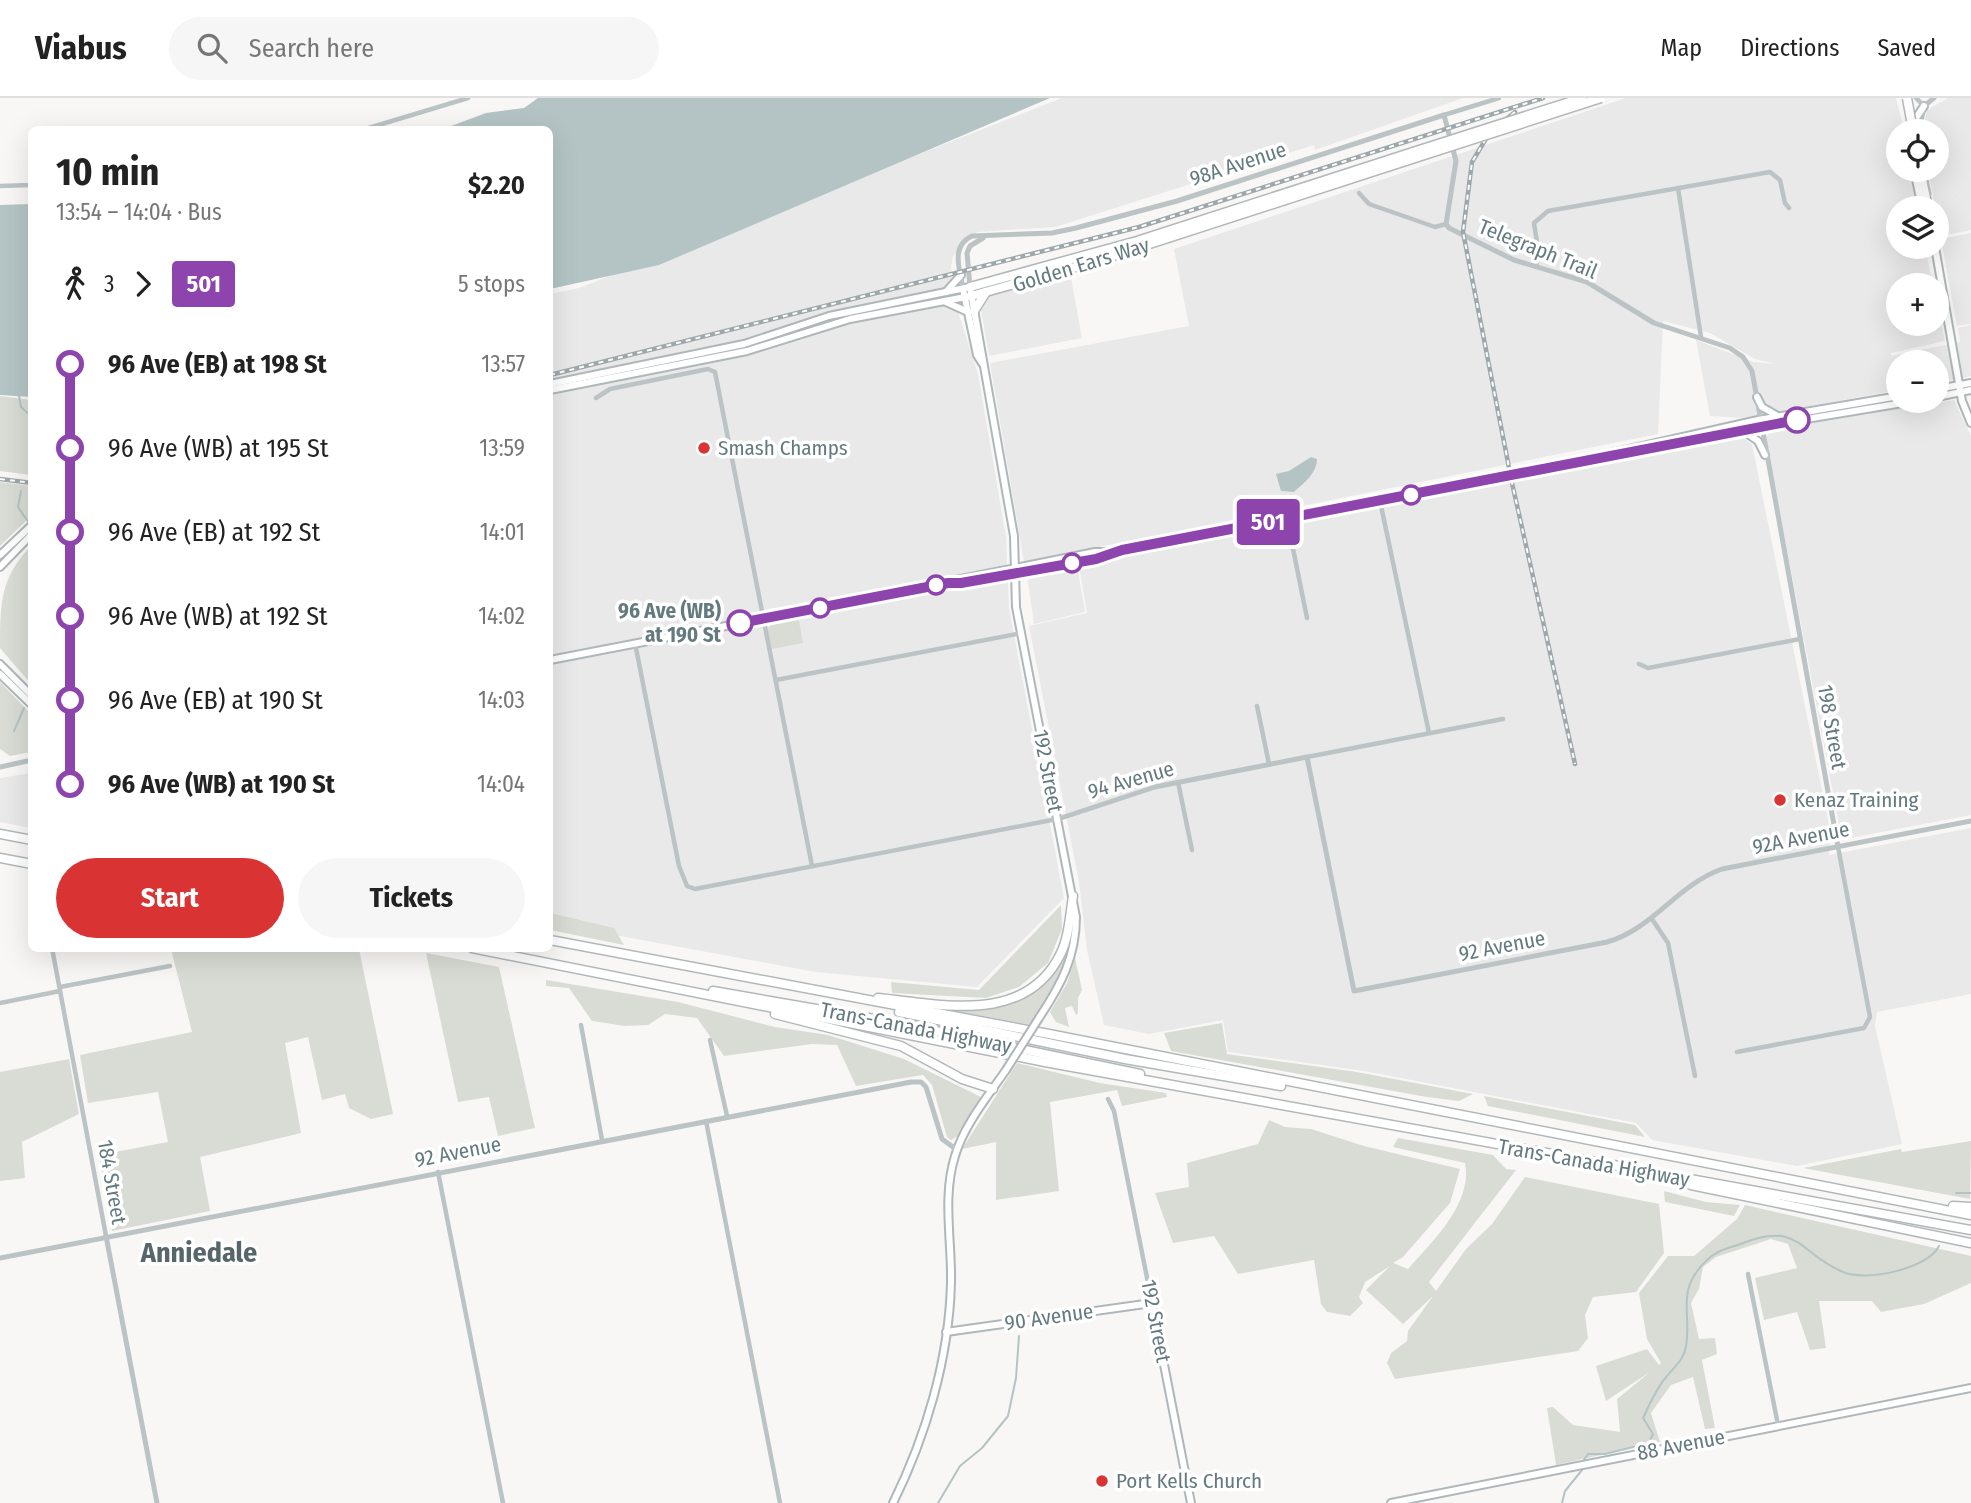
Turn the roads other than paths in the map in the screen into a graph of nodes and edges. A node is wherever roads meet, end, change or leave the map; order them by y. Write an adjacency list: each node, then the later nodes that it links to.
1 (468, 98): 13 (street)
2 (1499, 98): 9 (street, 98A Avenue)
3 (1582, 98): 14 (highway, Golden Ears Way, bridge)
4 (1601, 98): 14 (highway, Golden Ears Way, bridge)
5 (1906, 98): 10 (highway, bridge)
6 (1916, 98): 8 (street)
7 (1934, 98): 8 (street)
8 (1924, 106): 11 (main road); 12 (street)
9 (1444, 115): 20 (street, Telegraph Trail); 21 (street, 98A Avenue)
10 (1909, 119)
11 (1914, 119)
12 (1921, 119)
13 (375, 126)
14 (1414, 155): 26 (highway, Golden Ears Way); 27 (highway, Golden Ears Way)
15 (28, 185): 16 (street)
16 (0, 186)
17 (1678, 188): 19 (street); 23 (street); 30 (street)
18 (1359, 193): 20 (street, Telegraph Trail)
19 (1789, 208)
20 (1446, 224): 23 (street, Telegraph Trail)
21 (983, 238): 24 (street, 192 Street); 26 (street, 192 Street)
22 (1937, 259): 35 (main road)
23 (1536, 266): 30 (street, Telegraph Trail)
24 (961, 275): 25 (main road); 26 (street, 192 Street)
25 (946, 292): 26 (main road, Golden Ears Way); 31 (main road, Golden Ears Way)
26 (967, 292): 27 (highway, Golden Ears Way); 28 (main road, Golden Ears Way); 29 (main road, 192 Street)
27 (986, 292): 29 (highway)
28 (944, 302): 29 (main road); 33 (main road, Golden Ears Way)
29 (971, 312): 55 (main road, 192 Street)
30 (1701, 337): 38 (street, Telegraph Trail)
31 (553, 383)
32 (1971, 383): 35 (main road)
33 (553, 389)
34 (1949, 389): 35 (main road)
35 (1960, 389): 36 (main road); 37 (main road); 44 (main road)
36 (1971, 390)
37 (1949, 393)
38 (1757, 397): 42 (main road); 43 (street, Telegraph Trail)
39 (596, 398): 57 (street)
40 (1886, 398): 42 (main road)
41 (1886, 405): 43 (main road)
42 (1778, 416): 43 (main road)
43 (1759, 423): 45 (main road); 46 (street, 198 Street); 47 (main road)
44 (1971, 423)
45 (1742, 430): 46 (main road); 47 (main road)
46 (1765, 455): 59 (street, 198 Street)
47 (1595, 458): 48 (main road)
48 (1380, 501): 49 (main road); 70 (street)
49 (1287, 519): 55 (main road); 56 (street)
50 (28, 529): 52 (main road)
51 (28, 537): 52 (main road)
52 (10, 549): 53 (main road); 54 (main road)
53 (0, 555)
54 (0, 567)
55 (1014, 571): 57 (main road); 58 (main road, 192 Street)
56 (1307, 618)
57 (762, 619): 60 (main road); 65 (street)
58 (1021, 633): 65 (street); 76 (main road, 192 Street)
59 (1800, 639): 63 (street); 80 (street, 198 Street)
60 (635, 643): 61 (main road); 84 (street, 94 Avenue)
61 (553, 659)
62 (0, 664): 66 (main road)
63 (1639, 664)
64 (0, 674): 67 (main road)
65 (776, 680): 84 (street)
66 (28, 692)
67 (28, 701)
68 (1257, 706): 73 (street)
69 (1503, 719): 70 (street, 94 Avenue)
70 (1429, 733): 71 (street, 94 Avenue)
71 (1307, 757): 73 (street, 94 Avenue); 86 (street, 92 Avenue)
72 (28, 761): 74 (street)
73 (1269, 764): 75 (street, 94 Avenue)
74 (0, 767)
75 (1178, 782): 76 (street, 94 Avenue); 81 (street)
76 (1058, 819): 84 (street, 94 Avenue); 85 (main road, 192 Street)
77 (1971, 821): 80 (street, 92A Avenue)
78 (0, 834): 79 (highway)
79 (28, 839)
80 (1838, 847): 86 (street, 92A Avenue); 98 (street, 198 Street)
81 (1192, 850)
82 (0, 858): 83 (highway)
83 (28, 863)
84 (812, 866)
85 (1073, 896): 93 (highway); 100 (main road, 192 Street, bridge)
86 (1651, 919): 99 (street)
87 (553, 941): 93 (highway, Trans-Canada Highway)
88 (53, 952): 92 (street, 184 Street)
89 (492, 952): 91 (highway, Trans-Canada Highway)
90 (170, 965): 92 (street)
91 (613, 976): 95 (highway, Trans-Canada Highway); 101 (highway, Trans-Canada Highway)
92 (60, 989): 94 (street); 113 (street, 184 Street)
93 (829, 994): 109 (highway, Trans-Canada Highway)
94 (0, 1003)
95 (742, 1003): 100 (highway); 101 (highway, Trans-Canada Highway)
96 (581, 1025): 105 (street)
97 (710, 1040): 103 (street)
98 (1737, 1052)
99 (1695, 1076)
100 (993, 1089): 106 (main road, 192 Street)
101 (1218, 1093): 107 (highway, Trans-Canada Highway)
102 (1108, 1099): 117 (street, 192 Street)
103 (727, 1116): 104 (street, 92 Avenue); 106 (street, 92 Avenue)
104 (706, 1121): 105 (street, 92 Avenue); 123 (street)
105 (602, 1140): 108 (street, 92 Avenue)
106 (957, 1150): 118 (main road, 192 Street)
107 (1637, 1171): 112 (highway, Trans-Canada Highway); 114 (highway)
108 (438, 1172): 113 (street, 92 Avenue); 122 (street)
109 (1874, 1195): 110 (highway); 111 (highway, Trans-Canada Highway)
110 (1971, 1207)
111 (1971, 1214)
112 (1971, 1230)
113 (106, 1236): 115 (street, 92 Avenue); 121 (street, 184 Street)
114 (1971, 1243)
115 (0, 1258)
116 (1748, 1275): 120 (street)
117 (1152, 1303): 118 (main road, 90 Avenue); 125 (main road, 192 Street)
118 (946, 1332): 124 (main road, 192 Street)
119 (1971, 1388): 120 (main road, 88 Avenue)
120 (1778, 1425): 126 (main road, 88 Avenue)
121 (157, 1503)
122 (503, 1503)
123 (780, 1503)
124 (893, 1503)
125 (1191, 1503)
126 (1391, 1503)

